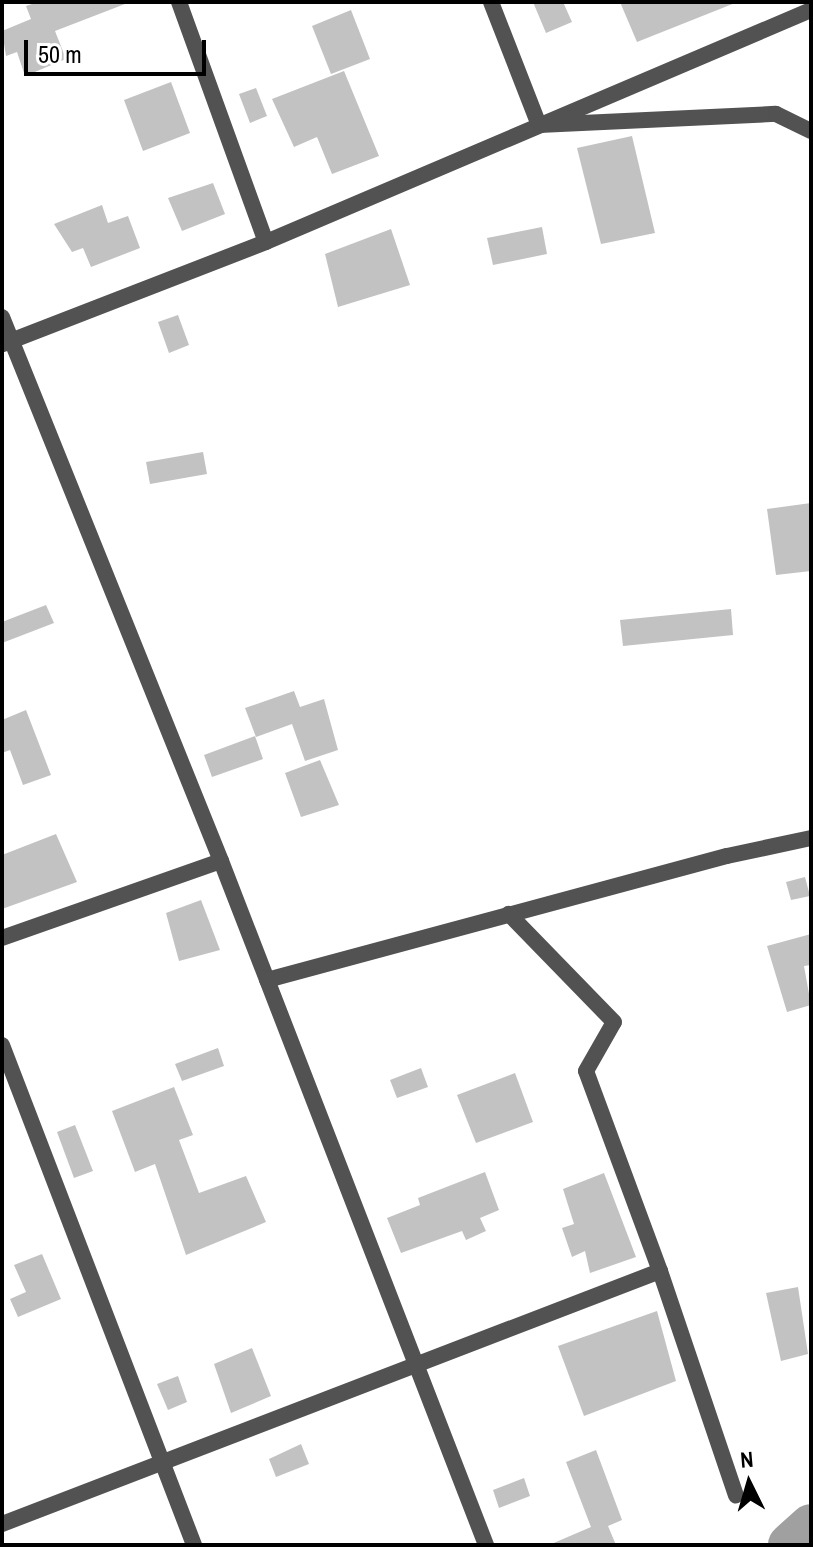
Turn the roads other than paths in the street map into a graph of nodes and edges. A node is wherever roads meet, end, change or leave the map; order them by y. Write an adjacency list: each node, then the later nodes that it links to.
1 (179, 2): 6 (street)
2 (491, 2): 4 (street)
3 (811, 10): 4 (street)
4 (539, 125): 5 (street); 6 (street)
5 (811, 131)
6 (266, 242): 8 (street)
7 (2, 317): 8 (street)
8 (7, 343): 10 (street)
9 (811, 838): 11 (street)
10 (221, 861): 12 (street); 13 (street)
11 (509, 914): 13 (street); 15 (street)
12 (2, 938)
13 (267, 980): 16 (street)
14 (2, 1045): 17 (street)
15 (660, 1271): 16 (street); 18 (street)
16 (417, 1361): 17 (street); 21 (street)
17 (164, 1465): 19 (street); 20 (street)
18 (736, 1496)
19 (2, 1524)
20 (194, 1545)
21 (486, 1545)

